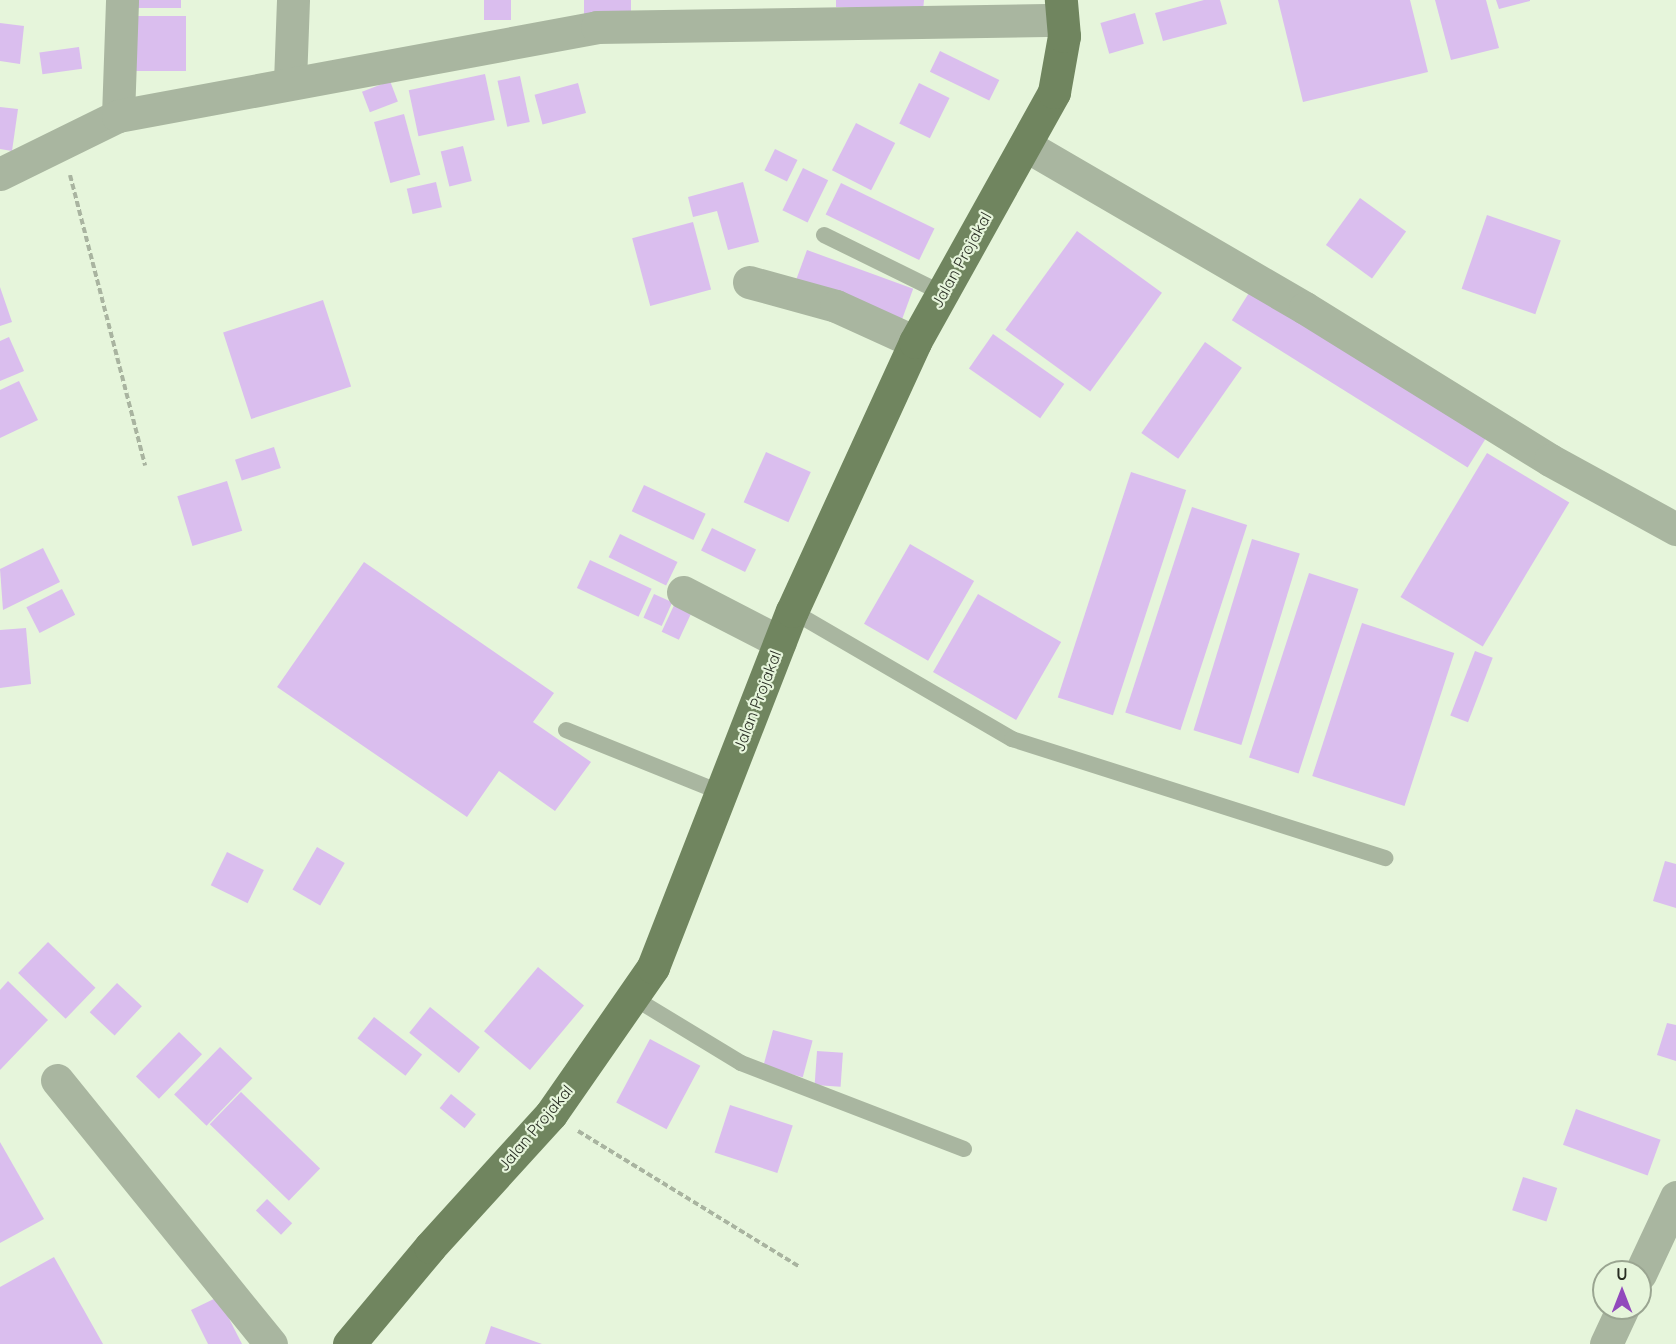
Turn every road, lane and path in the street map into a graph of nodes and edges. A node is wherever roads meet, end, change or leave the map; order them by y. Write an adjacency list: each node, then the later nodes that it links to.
1 (122, 0): 5 (street)
2 (293, 0): 4 (street)
3 (1062, 10): 4 (street); 7 (main road, Jalan Projakal)
4 (290, 82): 5 (street)
5 (118, 116): 6 (street)
6 (62, 142): 8 (street); 13 (path)
7 (1025, 145): 11 (main road, Jalan Projakal); 14 (street)
8 (0, 174)
9 (824, 235): 11 (lane)
10 (749, 282): 12 (street)
11 (942, 293): 12 (main road, Jalan Projakal)
12 (915, 342): 16 (main road, Jalan Projakal)
13 (145, 465)
14 (1676, 529)
15 (683, 592): 17 (street)
16 (792, 611): 17 (main road, Jalan Projakal); 20 (lane)
17 (780, 642): 19 (main road, Jalan Projakal)
18 (566, 730): 19 (lane)
19 (722, 793): 21 (main road, Jalan Projakal)
20 (1385, 858)
21 (634, 998): 23 (main road, Jalan Projakal); 24 (lane)
22 (57, 1080): 29 (street)
23 (551, 1114): 27 (path); 30 (main road, Jalan Projakal)
24 (964, 1149)
25 (1676, 1197): 26 (street)
26 (1647, 1260)
27 (800, 1267)
28 (1617, 1320): 31 (street)
29 (271, 1344)
30 (349, 1344)
31 (1606, 1344)

